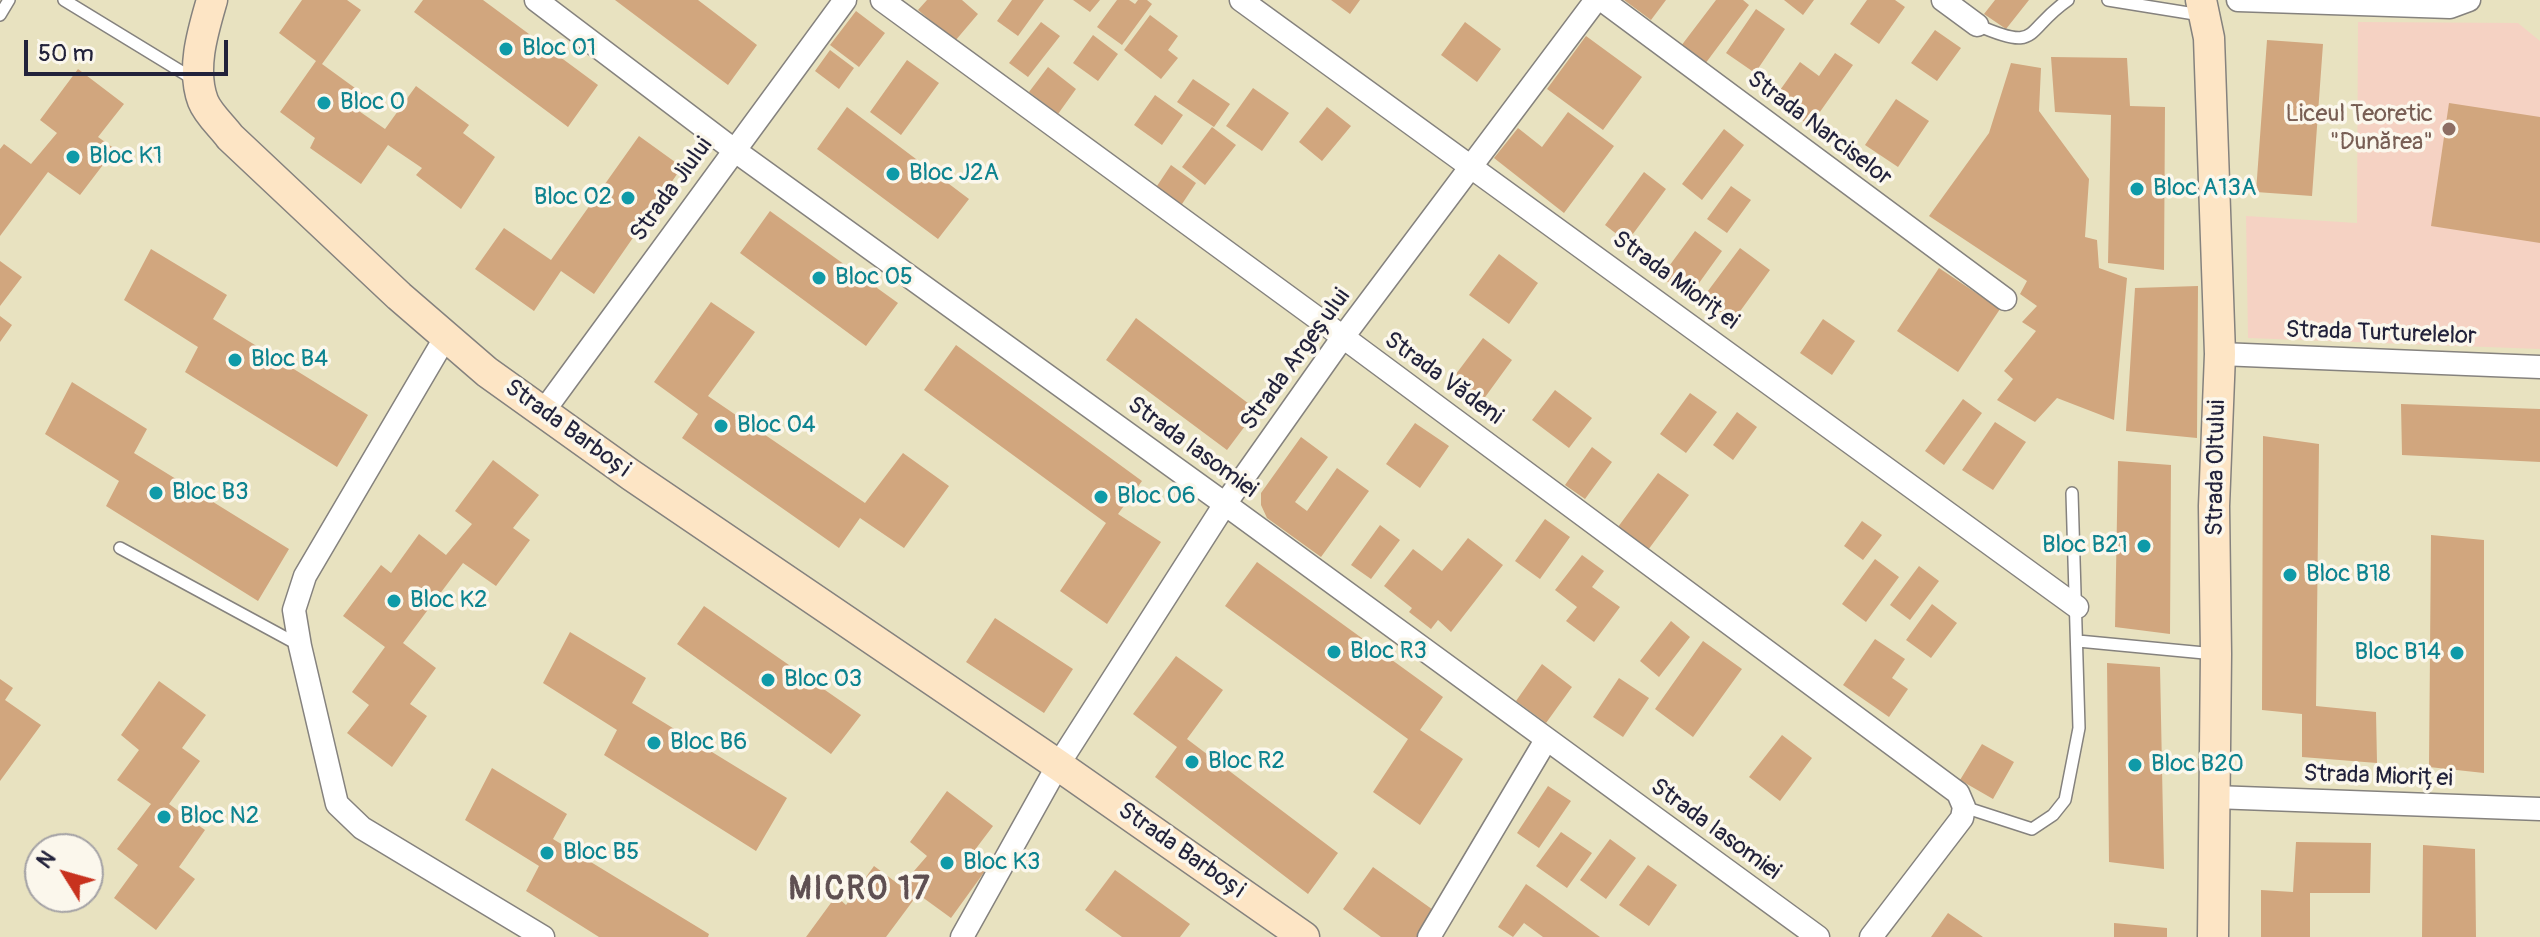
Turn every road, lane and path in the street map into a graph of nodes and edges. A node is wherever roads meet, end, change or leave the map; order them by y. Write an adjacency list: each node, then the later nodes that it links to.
1 (9, 0): 15 (lane)
2 (64, 0): 17 (lane)
3 (212, 0): 17 (street, Strada Barboși)
4 (536, 0): 18 (street, Strada Iasomiei)
5 (845, 0): 18 (street, Strada Jiului)
6 (882, 0): 21 (street, Strada Vădeni)
7 (1241, 0): 19 (street, Strada Mioriței)
8 (1599, 0): 19 (street, Strada Argeșului); 20 (street, Strada Narciselor)
9 (1943, 0): 16 (street)
10 (2068, 0): 16 (lane)
11 (2108, 0): 14 (lane)
12 (2238, 0): 13 (street)
13 (2469, 0)
14 (2203, 8): 23 (street, Strada Oltului)
15 (0, 15)
16 (1977, 25)
17 (199, 82): 22 (street, Strada Barboși)
18 (734, 150): 25 (street, Strada Jiului); 27 (street, Strada Iasomiei)
19 (1472, 166): 21 (street, Strada Argeșului); 29 (street, Strada Mioriței)
20 (2005, 299)
21 (1343, 337): 27 (street, Strada Argeșului); 36 (street, Strada Vădeni)
22 (445, 338): 25 (street, Strada Barboși); 31 (street)
23 (2220, 354): 24 (street, Strada Turturelelor); 32 (street, Strada Oltului)
24 (2540, 367)
25 (543, 412): 34 (street, Strada Barboși)
26 (2072, 493): 29 (lane)
27 (1225, 504): 33 (street, Strada Iasomiei); 34 (street, Strada Argeșului)
28 (120, 548): 31 (lane)
29 (2077, 607): 30 (lane)
30 (2078, 641): 32 (lane); 36 (lane)
31 (300, 646): 38 (street)
32 (2216, 654): 35 (street, Strada Oltului)
33 (1546, 740): 41 (street); 42 (street, Strada Iasomiei)
34 (1058, 765): 39 (street); 40 (street, Strada Barboși)
35 (2214, 797): 37 (street, Strada Mioriței); 44 (street, Strada Oltului)
36 (1964, 807): 43 (street)
37 (2540, 809)
38 (543, 937)
39 (962, 937)
40 (1304, 937)
41 (1429, 937)
42 (1818, 937)
43 (1871, 937)
44 (2213, 937)

